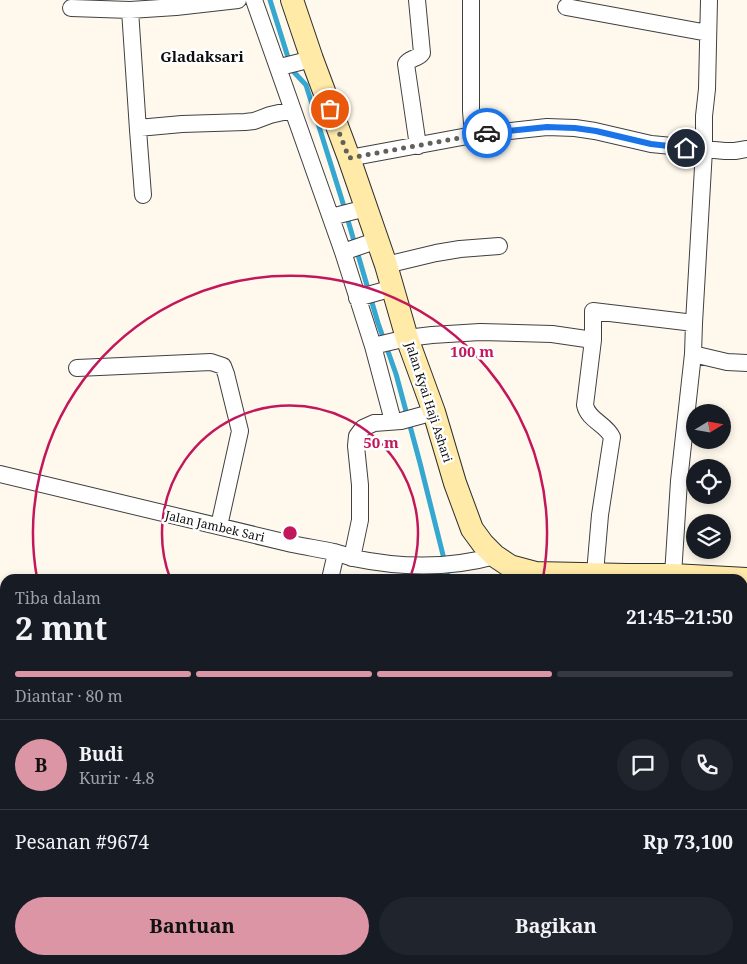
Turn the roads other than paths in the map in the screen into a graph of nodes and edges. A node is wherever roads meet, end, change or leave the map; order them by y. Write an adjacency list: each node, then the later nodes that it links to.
1 (238, 0): 9 (street)
2 (254, 0): 13 (street)
3 (292, 0): 11 (main road, Jalan Kyai Haji Ashari)
4 (417, 0): 16 (street)
5 (471, 0): 15 (street)
6 (709, 0): 10 (street)
7 (566, 7): 10 (street)
8 (71, 8): 9 (street)
9 (130, 10): 14 (street)
10 (708, 33): 18 (street)
11 (308, 61): 12 (street); 19 (main road, Jalan Kyai Haji Ashari)
12 (284, 66)
13 (292, 110): 14 (street); 22 (street)
14 (138, 128): 20 (street)
15 (473, 135): 16 (street); 18 (street)
16 (418, 146): 19 (street)
17 (747, 149): 18 (street)
18 (704, 150): 29 (street)
19 (349, 158): 21 (main road, Jalan Kyai Haji Ashari)
20 (143, 196)
21 (361, 210): 22 (street); 23 (main road, Jalan Kyai Haji Ashari)
22 (331, 217): 25 (street)
23 (372, 242): 25 (street); 26 (main road, Jalan Kyai Haji Ashari)
24 (499, 246): 26 (street)
25 (343, 252): 28 (street)
26 (386, 265): 27 (main road, Jalan Kyai Haji Ashari)
27 (388, 290): 28 (street); 30 (main road, Jalan Kyai Haji Ashari)
28 (357, 298): 32 (street)
29 (694, 323): 31 (street); 33 (street)
30 (403, 339): 31 (street); 32 (street); 36 (main road, Jalan Kyai Haji Ashari)
31 (593, 340): 44 (street)
32 (373, 346): 37 (street)
33 (693, 354): 34 (street); 47 (street)
34 (747, 363)
35 (76, 368): 39 (street)
36 (429, 414): 37 (street); 42 (main road, Jalan Kyai Haji Ashari)
37 (397, 421): 41 (street)
38 (0, 474): 39 (street, Jalan Jambek Sari)
39 (219, 526): 40 (street, Jalan Jambek Sari)
40 (336, 553): 41 (street, Jalan Jambek Sari); 45 (street)
41 (352, 558): 43 (street, Jalan Jambek Sari)
42 (505, 567): 43 (street, Jalan Jambek Sari); 44 (main road)
43 (405, 572)
44 (596, 573): 46 (main road)
45 (331, 574)
46 (604, 574)
47 (673, 574)

